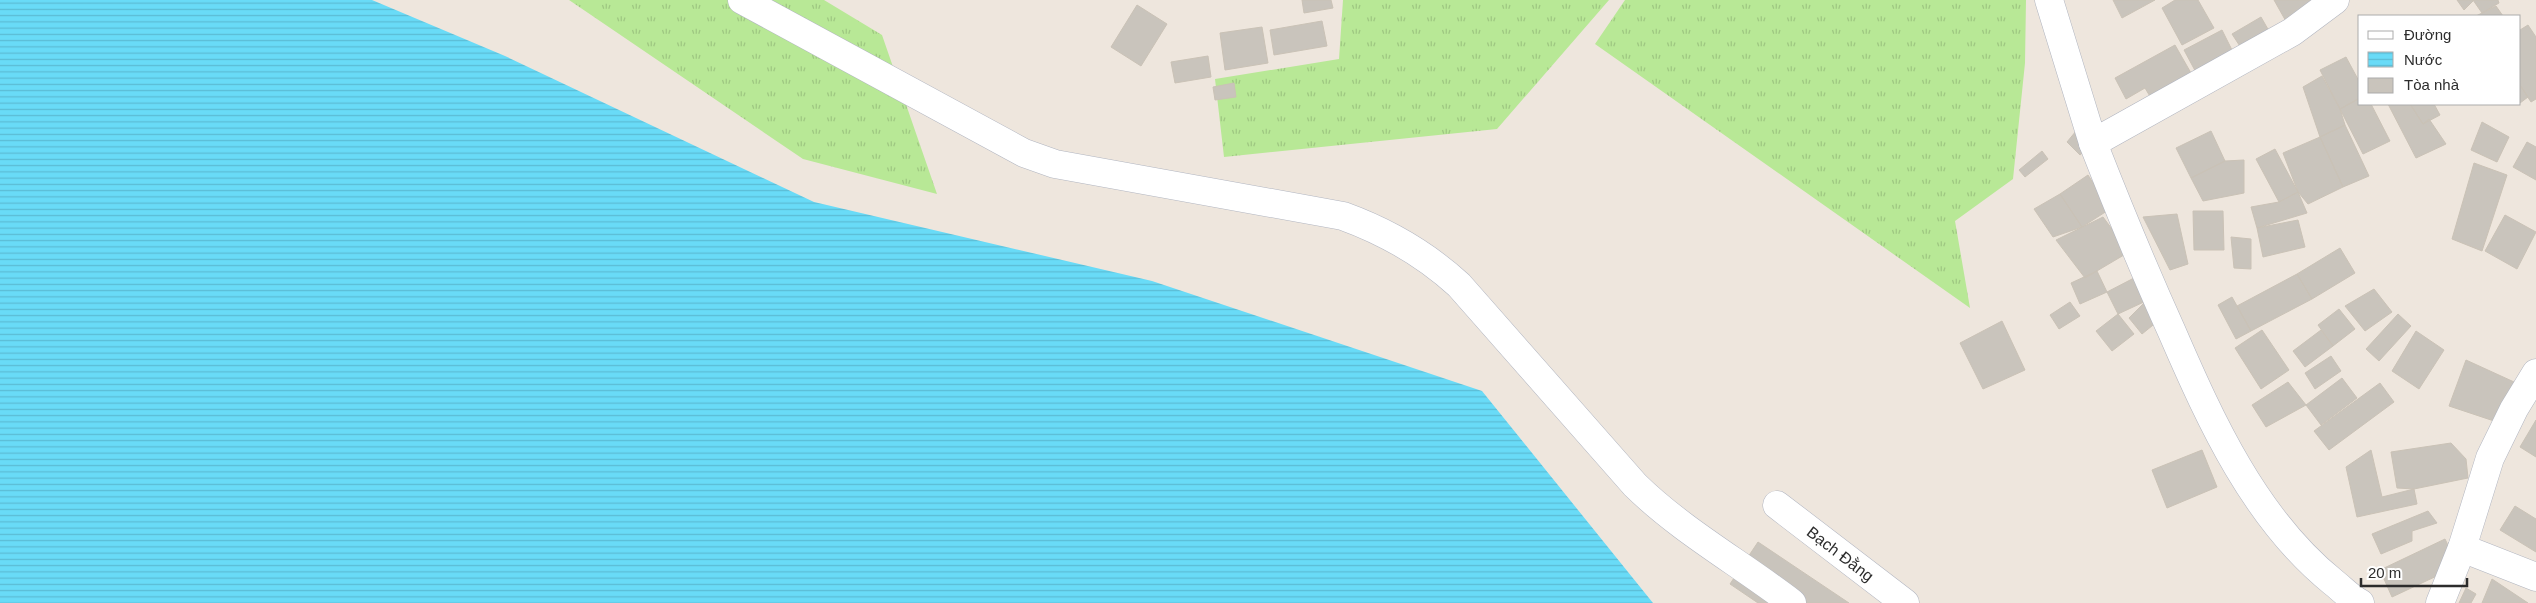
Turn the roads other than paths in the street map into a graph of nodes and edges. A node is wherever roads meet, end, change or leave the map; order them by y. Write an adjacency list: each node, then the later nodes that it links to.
1 (742, 0): 9 (street)
2 (2049, 0): 4 (street)
3 (2335, 0): 4 (street)
4 (2093, 143): 11 (street)
5 (2536, 373): 7 (street)
6 (1777, 505): 10 (street, Bạch Đằng)
7 (2462, 548): 8 (street); 12 (street)
8 (2536, 577)
9 (1792, 603)
10 (1905, 603)
11 (2360, 603)
12 (2440, 603)

